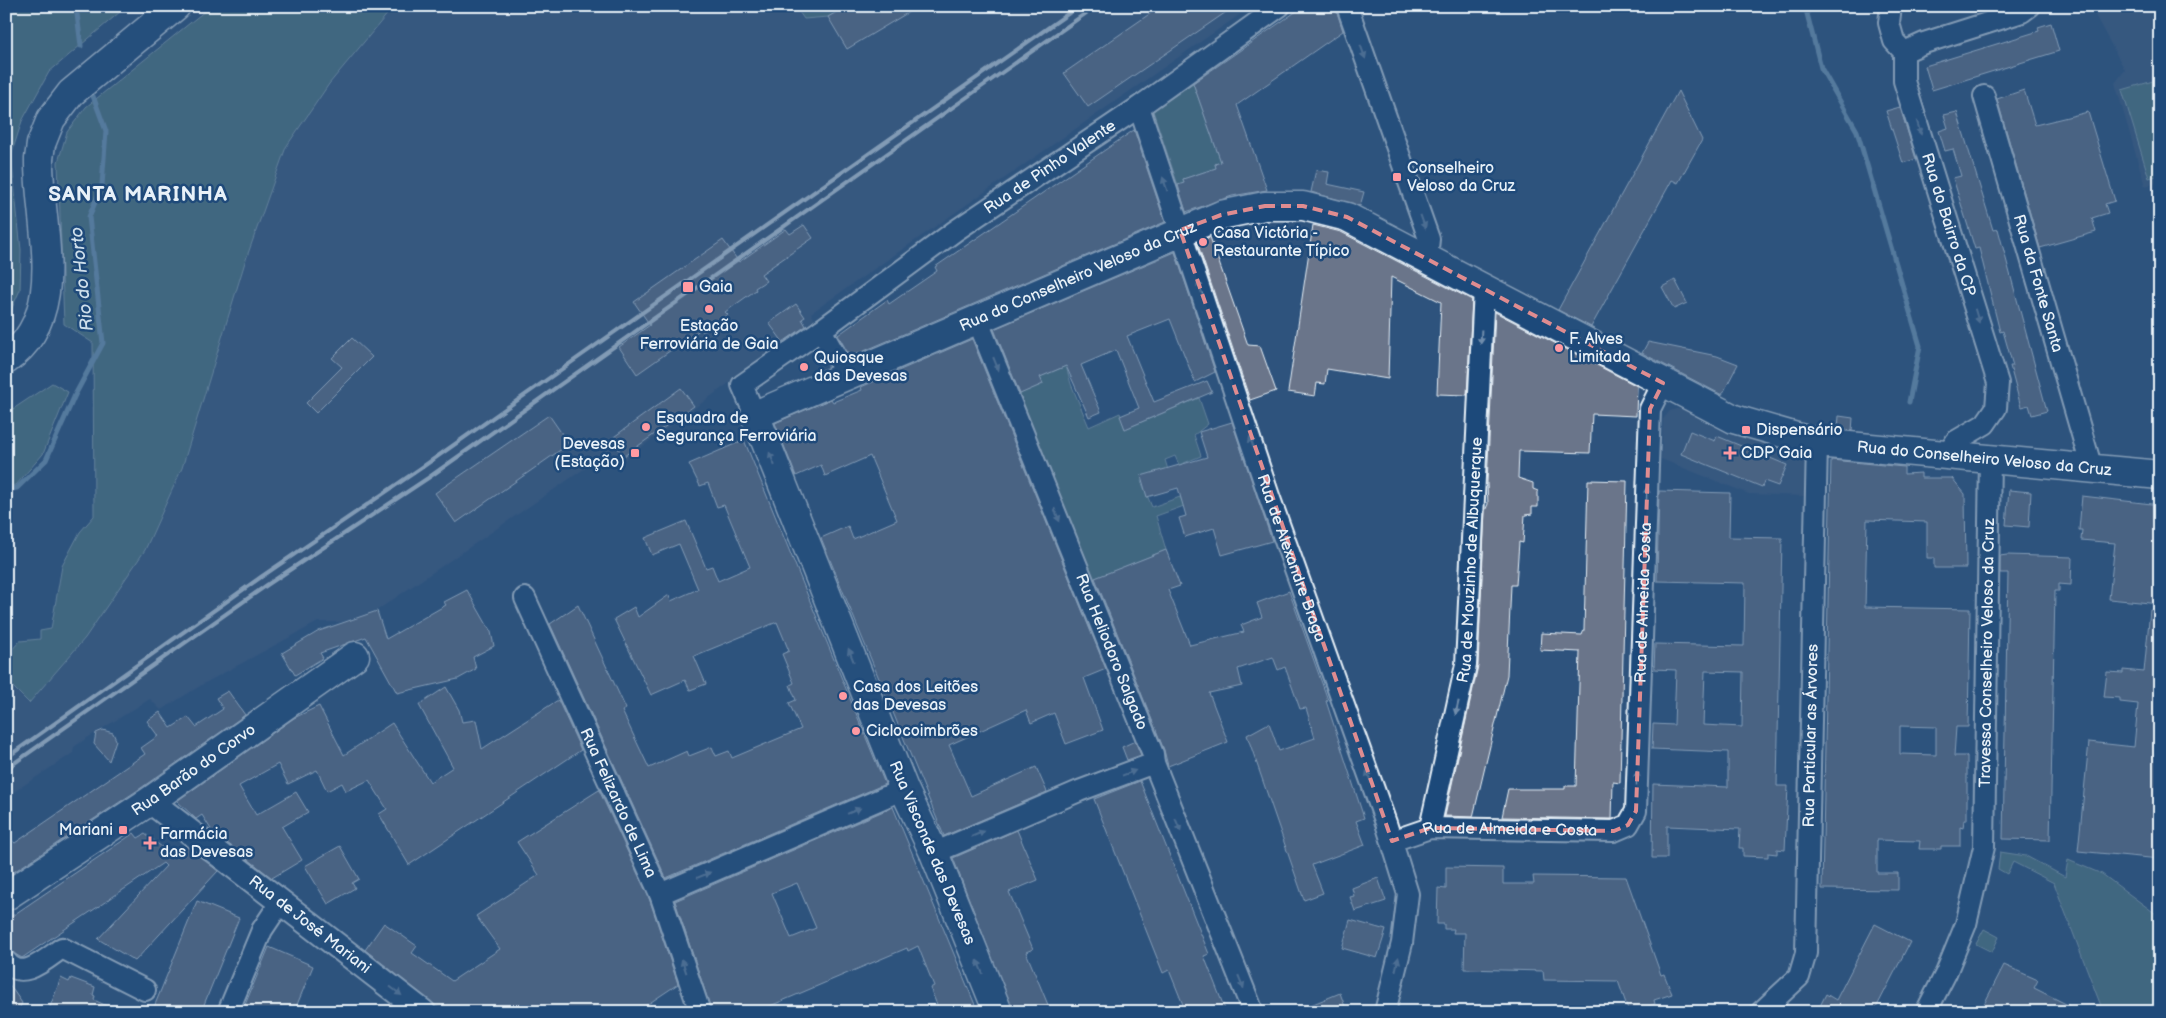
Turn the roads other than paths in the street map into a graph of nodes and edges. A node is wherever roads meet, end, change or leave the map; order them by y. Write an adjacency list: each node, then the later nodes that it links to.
1 (176, 6): 14 (main road)
2 (1280, 6): 8 (street, Rua de Pinho Valente)
3 (1347, 6): 10 (street, one-way to 10)
4 (1890, 6): 6 (street)
5 (2030, 6): 6 (street)
6 (1904, 52): 19 (street, Rua do Bairro da CP, one-way to 19)
7 (1984, 96): 21 (street, Rua da Fonte Santa)
8 (1139, 107): 9 (street, Rua de Alexandre Braga, one-way to 8); 13 (street, Rua de Pinho Valente)
9 (1180, 230): 10 (main road, Rua do Conselheiro Veloso da Cruz); 12 (main road, Rua do Conselheiro Veloso da Cruz); 30 (street, Rua de Alexandre Braga, one-way to 9)
10 (1427, 258): 11 (main road, Rua do Conselheiro Veloso da Cruz)
11 (1484, 288): 16 (main road, Rua do Conselheiro Veloso da Cruz); 29 (street, Rua de Mouzinho de Albuquerque, one-way to 29)
12 (977, 319): 15 (main road, Rua do Conselheiro Veloso da Cruz); 25 (street, Rua Heliodoro Salgado, one-way to 25)
13 (821, 330): 15 (street); 17 (street, Rua de Pinho Valente)
14 (6, 360)
15 (847, 376): 17 (main road, Rua do Conselheiro Veloso da Cruz)
16 (1663, 383): 18 (main road, Rua do Conselheiro Veloso da Cruz); 28 (street, Rua de Almeida Costa, one-way to 16)
17 (755, 415): 26 (main road, Rua Visconde das Devesas, one-way to 17)
18 (1817, 443): 19 (main road, Rua do Conselheiro Veloso da Cruz); 43 (street, Rua Particular as Árvores)
19 (1947, 455): 20 (main road, Rua do Conselheiro Veloso da Cruz)
20 (1990, 459): 21 (main road, Rua do Conselheiro Veloso da Cruz); 44 (street, Travessa Conselheiro Veloso da Cruz)
21 (2092, 469): 22 (main road, Rua do Conselheiro Veloso da Cruz)
22 (2160, 475)
23 (525, 598): 32 (street, Rua Felizardo de Lima)
24 (355, 656): 27 (main road, Rua Barão do Corvo)
25 (1154, 763): 31 (street, one-way to 25); 41 (street, Rua Heliodoro Salgado, one-way to 41)
26 (904, 789): 31 (main road, Rua Visconde das Devesas); 32 (street, one-way to 26)
27 (150, 801): 33 (main road, Rua Barão do Corvo); 34 (street, Rua de José Mariani)
28 (1628, 825): 29 (street, Rua de Almeida e Costa)
29 (1430, 828): 30 (street, Rua de Almeida e Costa)
30 (1392, 841): 42 (street, Rua de Alexandre Braga, one-way to 30)
31 (934, 854): 40 (main road, Rua Visconde das Devesas, one-way to 31)
32 (660, 894): 39 (street, Rua Felizardo de Lima, one-way to 32)
33 (6, 896)
34 (280, 903): 37 (street, Rua de José Mariani, one-way to 37); 38 (street)
35 (6, 961): 36 (street)
36 (145, 990)
37 (421, 1011)
38 (228, 1012)
39 (700, 1012)
40 (998, 1012)
41 (1253, 1012)
42 (1386, 1012)
43 (1761, 1012)
44 (1926, 1012)

